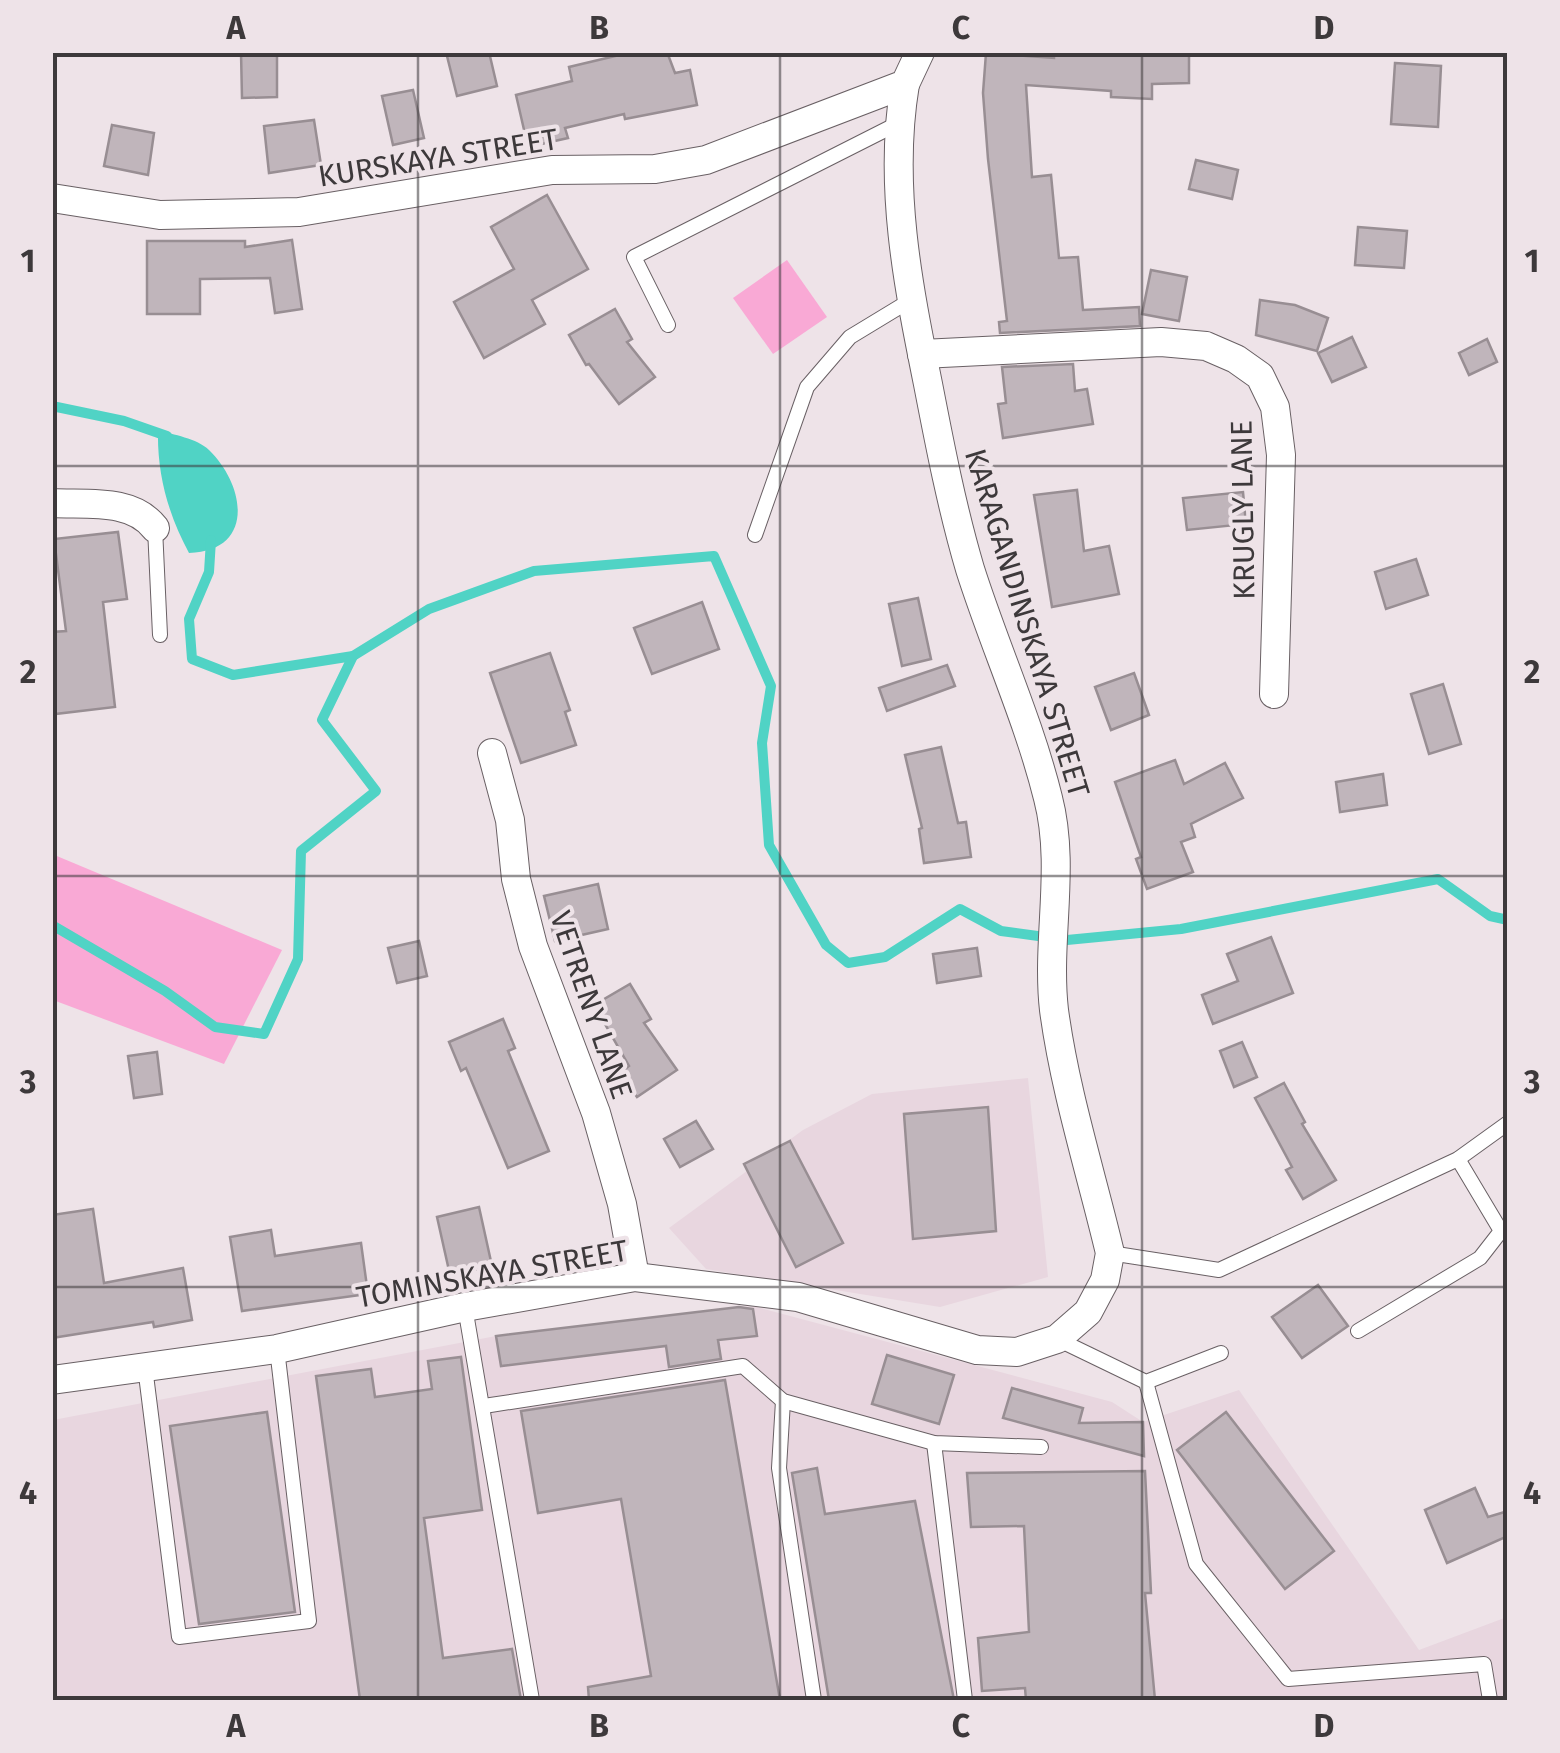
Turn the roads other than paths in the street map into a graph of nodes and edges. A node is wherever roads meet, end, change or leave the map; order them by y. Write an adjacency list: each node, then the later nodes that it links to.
1 (920, 52): 2 (street)
2 (905, 84): 3 (street, KARAGANDINSKAYA STREET); 4 (street, KURSKAYA STREET)
3 (899, 123): 5 (street, KARAGANDINSKAYA STREET); 6 (lane)
4 (52, 198)
5 (911, 300): 7 (street, KARAGANDINSKAYA STREET); 10 (lane)
6 (668, 325)
7 (922, 354): 12 (street, KRUGLY LANE); 16 (street, KARAGANDINSKAYA STREET)
8 (52, 503): 9 (street)
9 (155, 528): 11 (lane)
10 (755, 536)
11 (160, 635)
12 (1274, 694)
13 (492, 753): 17 (street, VETRENY LANE)
14 (1508, 1123): 15 (lane)
15 (1458, 1159): 16 (lane); 19 (lane)
16 (1110, 1253): 20 (street)
17 (635, 1277): 18 (street, TOMINSKAYA STREET); 20 (street, TOMINSKAYA STREET)
18 (466, 1307): 21 (street, TOMINSKAYA STREET); 27 (lane)
19 (1358, 1332)
20 (1057, 1340): 25 (lane)
21 (277, 1350): 23 (street, TOMINSKAYA STREET); 23 (lane)
22 (1221, 1353): 25 (lane)
23 (145, 1367): 24 (street, TOMINSKAYA STREET)
24 (52, 1380)
25 (1146, 1382): 33 (lane)
26 (783, 1401): 27 (lane); 28 (lane); 31 (lane)
27 (484, 1406): 30 (lane)
28 (934, 1443): 29 (lane); 32 (lane)
29 (1041, 1447)
30 (532, 1700)
31 (814, 1700)
32 (965, 1700)
33 (1490, 1700)

